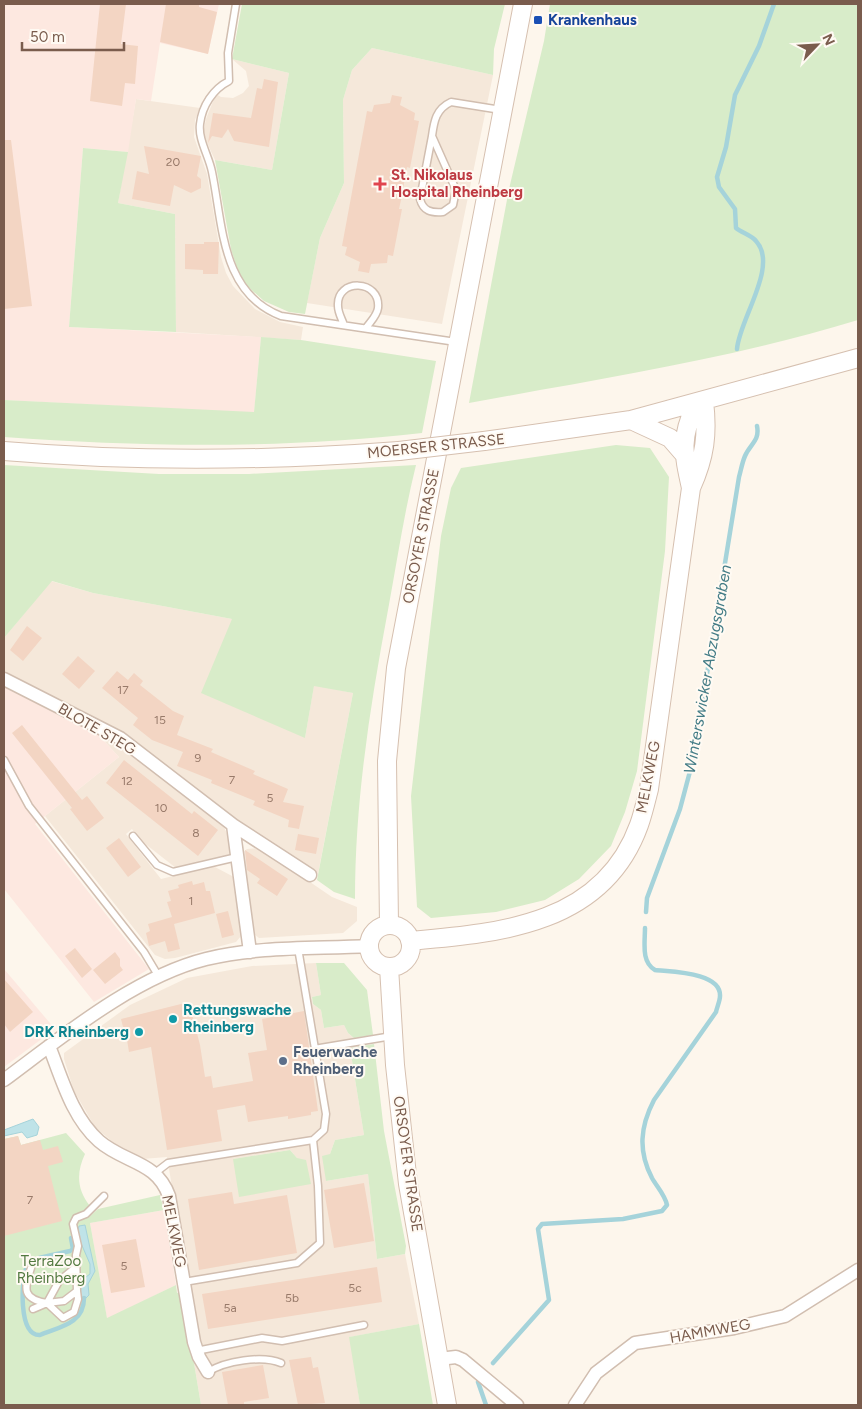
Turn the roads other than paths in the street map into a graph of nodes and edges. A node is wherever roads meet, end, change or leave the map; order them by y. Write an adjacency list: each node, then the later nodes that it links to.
1 (236, 4): 5 (lane)
2 (523, 4): 3 (main road, ORSOYER STRASSE)
3 (502, 111): 4 (lane); 7 (main road, ORSOYER STRASSE)
4 (432, 136): 4 (lane)
5 (344, 325): 6 (lane); 6 (lane)
6 (366, 328): 7 (lane)
7 (457, 342): 20 (main road, ORSOYER STRASSE)
8 (858, 358): 9 (main road, MOERSER STRASSE)
9 (700, 402): 10 (main road, MOERSER STRASSE); 12 (main road, MELKWEG); 13 (main road, MELKWEG)
10 (631, 420): 11 (main road, MOERSER STRASSE, bridge); 12 (main road)
11 (4, 451)
12 (684, 453): 13 (main road, MELKWEG)
13 (691, 488): 21 (main road, MELKWEG)
14 (4, 679): 16 (street, BLOTE STEG)
15 (4, 760): 26 (lane)
16 (233, 825): 18 (street); 19 (street, BLOTE STEG)
17 (133, 836): 18 (lane)
18 (237, 857): 24 (street)
19 (310, 876)
20 (389, 925): 21 (main road); 22 (main road)
21 (410, 941): 25 (main road)
22 (369, 946): 23 (street); 25 (main road)
23 (298, 948): 24 (street); 29 (lane)
24 (250, 952): 26 (street)
25 (389, 967): 27 (main road, ORSOYER STRASSE)
26 (160, 977): 28 (street)
27 (394, 1036): 29 (lane); 43 (main road, ORSOYER STRASSE)
28 (49, 1046): 30 (street); 32 (street)
29 (314, 1049): 31 (lane)
30 (4, 1080)
31 (313, 1140): 32 (lane); 37 (lane)
32 (155, 1173): 37 (street, MELKWEG)
33 (104, 1196): 34 (lane)
34 (76, 1267): 38 (lane); 39 (lane)
35 (31, 1268): 39 (lane)
36 (858, 1270): 48 (street, HAMMWEG)
37 (184, 1282): 42 (street, MELKWEG)
38 (77, 1291): 39 (lane); 39 (lane)
39 (47, 1303): 40 (lane)
40 (33, 1309)
41 (364, 1325): 42 (lane)
42 (196, 1351): 45 (street, MELKWEG)
43 (440, 1359): 46 (main road, ORSOYER STRASSE); 47 (street)
44 (281, 1363): 45 (lane)
45 (208, 1372)
46 (447, 1405)
47 (516, 1405)
48 (575, 1405)

